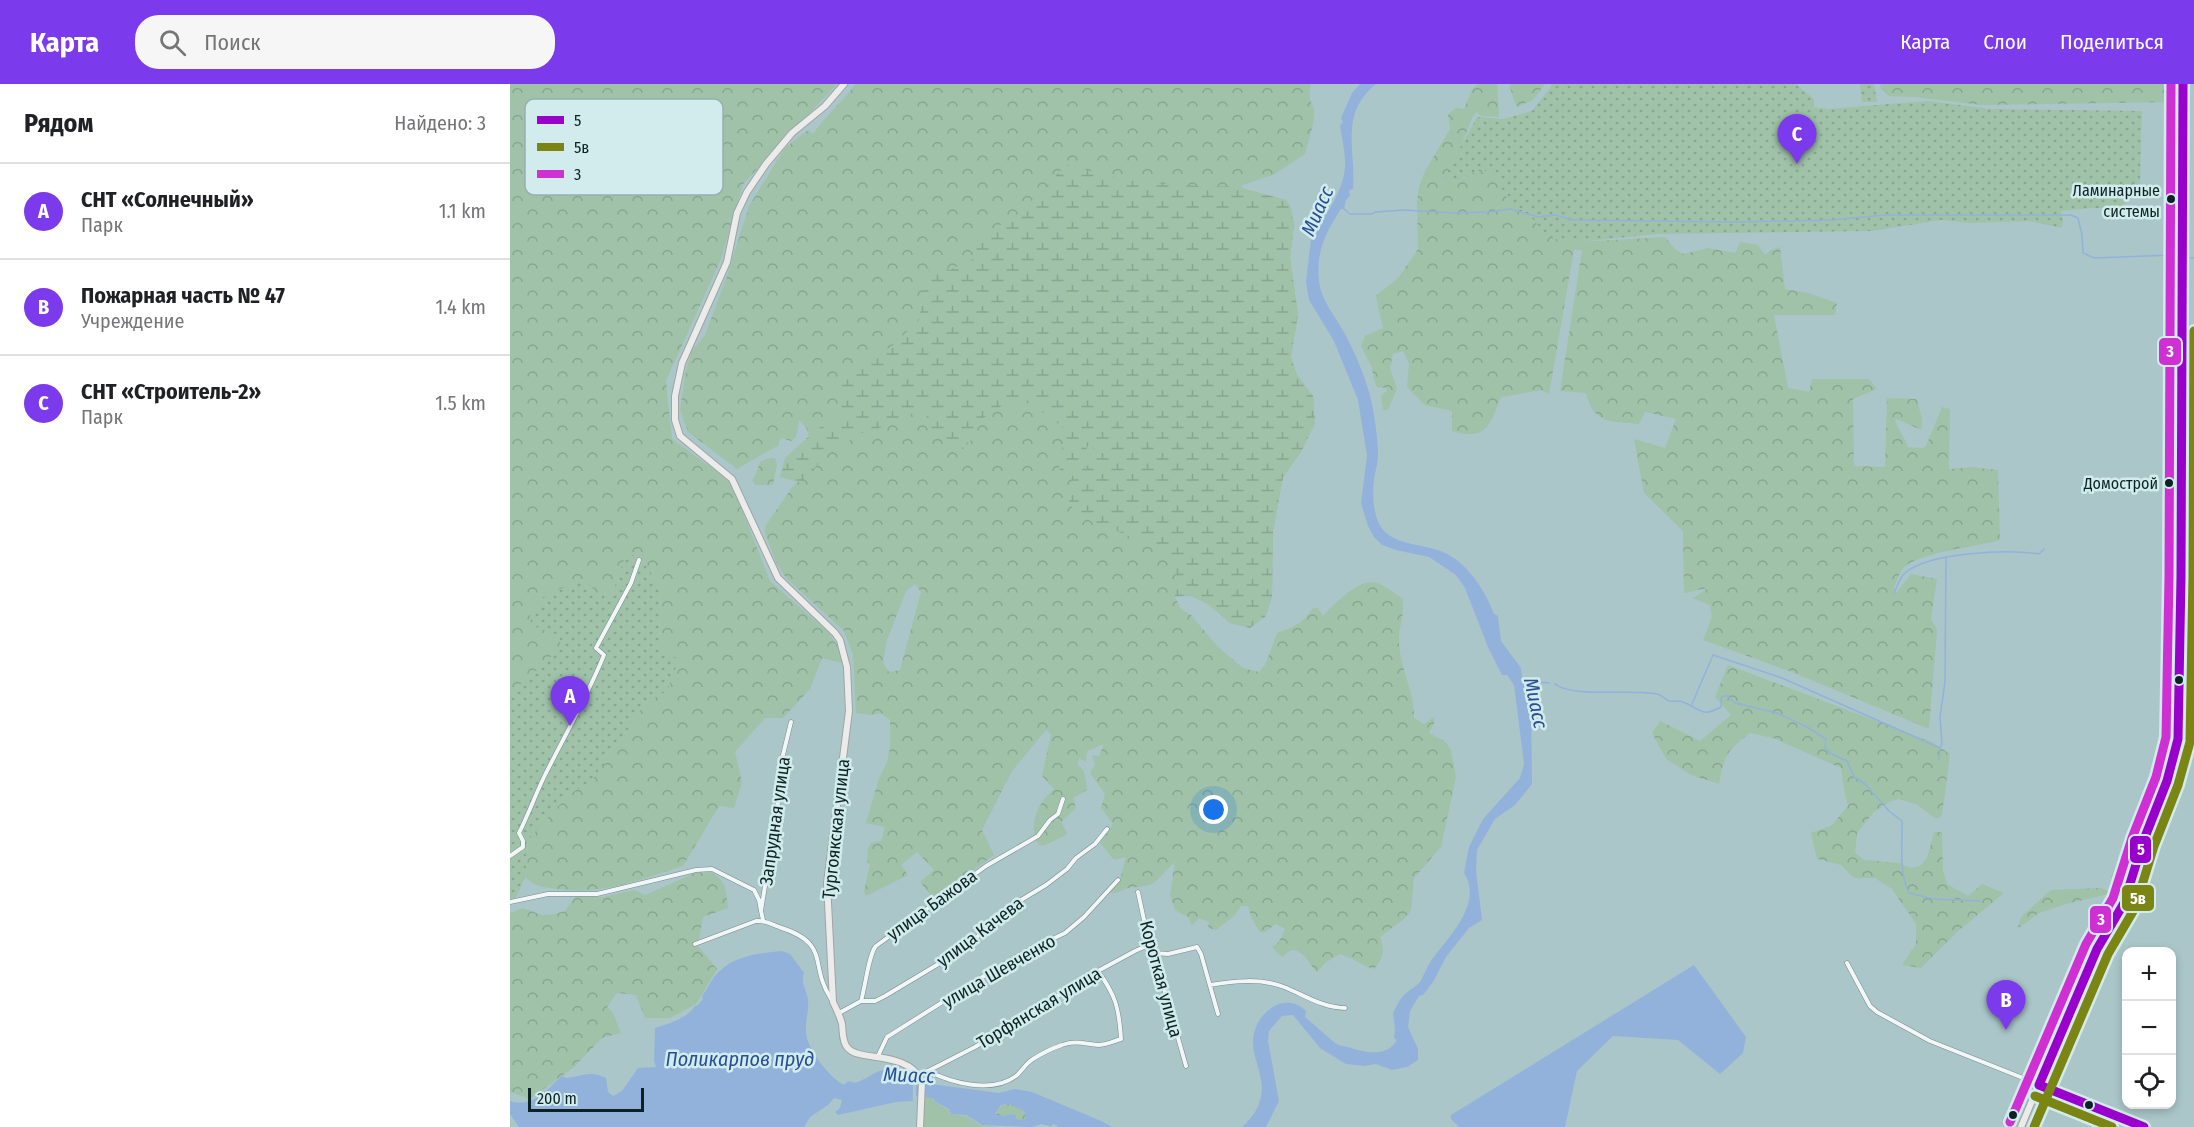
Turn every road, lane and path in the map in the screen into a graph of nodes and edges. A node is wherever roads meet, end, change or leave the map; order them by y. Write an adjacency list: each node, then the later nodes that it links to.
1 (844, 84): 20 (main road, Тургоякская улица)
2 (2183, 84): 28 (main road)
3 (639, 560): 7 (street)
4 (791, 722): 11 (street, Запрудная улица)
5 (1063, 799): 19 (street, улица Бажова)
6 (1107, 830): 19 (street, улица Качева)
7 (510, 856)
8 (1118, 880): 24 (street, улица Шевченко)
9 (1138, 892): 14 (street, Короткая улица)
10 (510, 902): 11 (street)
11 (761, 911): 12 (street, Запрудная улица)
12 (763, 920): 13 (street); 20 (street)
13 (695, 944)
14 (1150, 948): 15 (street, Короткая улица); 17 (street, Торфянская улица)
15 (1154, 953): 18 (street); 25 (street, Короткая улица)
16 (1847, 963): 28 (street)
17 (1098, 971): 26 (street, Торфянская улица); 26 (street)
18 (1210, 985): 21 (street); 23 (street)
19 (861, 1001): 22 (street, улица Качева)
20 (833, 1002): 22 (main road, Тургоякская улица)
21 (1345, 1008)
22 (839, 1013): 24 (main road, Тургоякская улица)
23 (1218, 1014)
24 (878, 1056): 27 (main road, Тургоякская улица)
25 (1186, 1066)
26 (927, 1071): 27 (street, Торфянская улица)
27 (921, 1077): 29 (main road)
28 (2039, 1084): 30 (main road); 31 (street)
29 (920, 1127)
30 (2021, 1127)
31 (2144, 1127)

